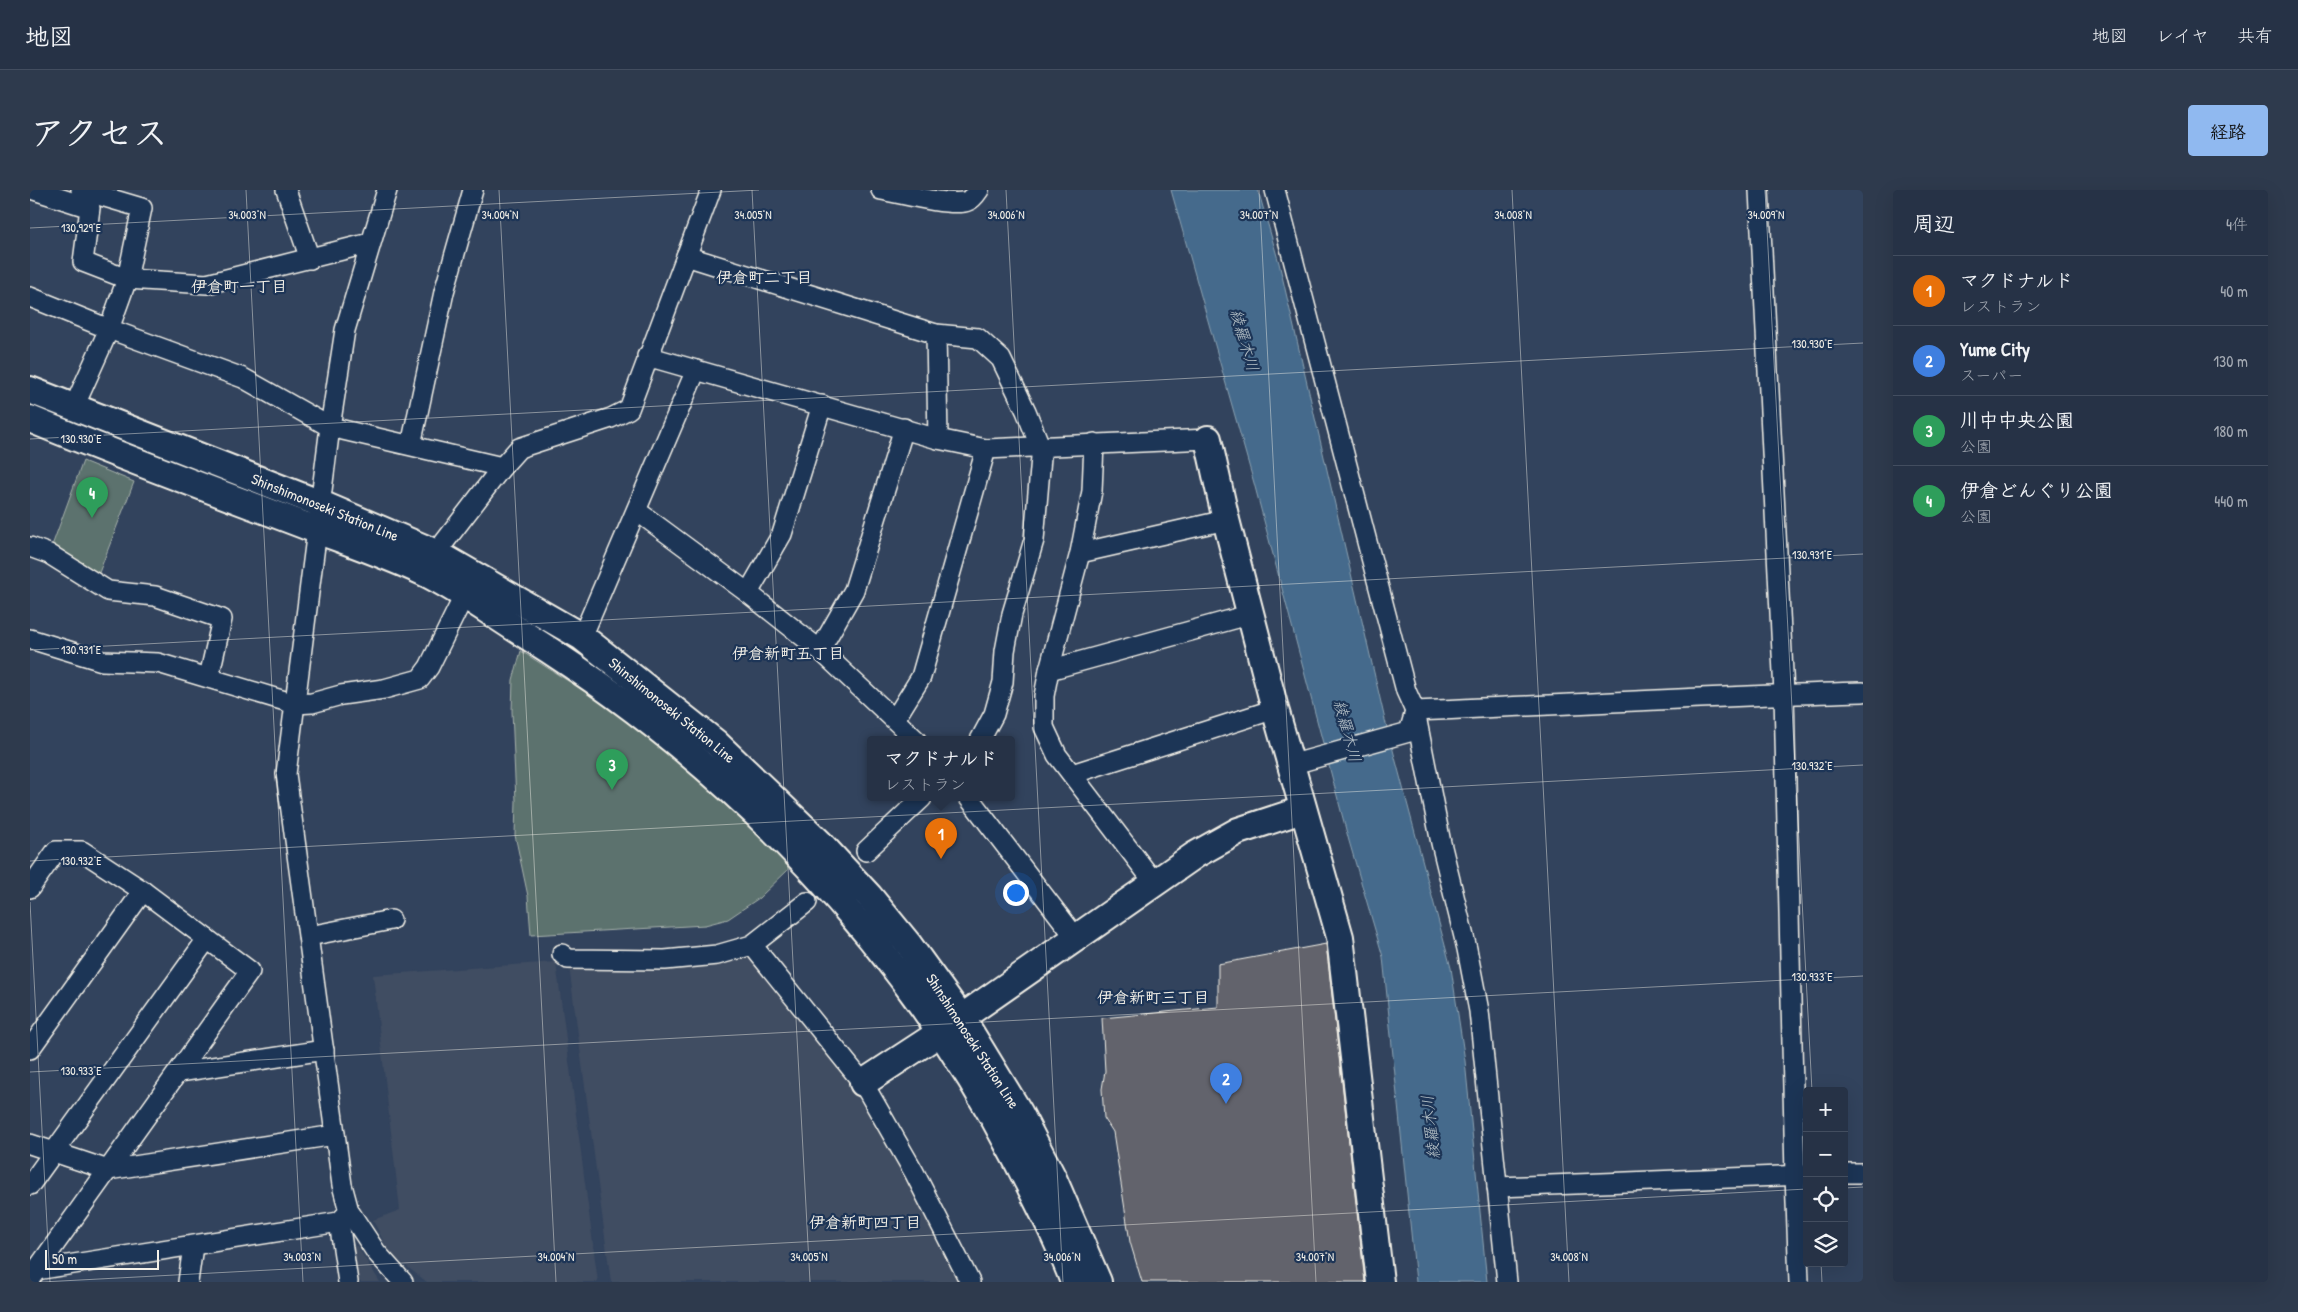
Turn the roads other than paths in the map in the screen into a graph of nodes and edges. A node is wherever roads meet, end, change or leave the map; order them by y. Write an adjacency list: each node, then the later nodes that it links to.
1 (34, 190): 14 (street)
2 (81, 190): 14 (street)
3 (286, 190): 13 (street)
4 (387, 190): 11 (street)
5 (473, 190): 29 (street)
6 (711, 190): 12 (street)
7 (881, 190): 8 (street)
8 (979, 190)
9 (1275, 190): 52 (street)
10 (1759, 190): 49 (street)
11 (370, 243): 13 (street); 24 (street)
12 (686, 256): 17 (street); 18 (street)
13 (310, 259): 14 (street)
14 (127, 279): 16 (street)
15 (30, 297): 16 (street)
16 (109, 329): 22 (street); 24 (street)
17 (936, 334): 26 (street); 30 (street)
18 (647, 356): 19 (street); 32 (street)
19 (696, 370): 21 (street); 34 (street)
20 (30, 390): 22 (main road, Shinshimonoseki Station Line)
21 (822, 405): 25 (street); 40 (street)
22 (74, 407): 33 (main road, Shinshimonoseki Station Line)
23 (30, 419): 36 (main road, Shinshimonoseki Station Line)
24 (330, 426): 29 (street); 33 (street)
25 (904, 428): 26 (street); 45 (street)
26 (938, 438): 31 (street)
27 (1208, 439): 28 (street); 35 (main road)
28 (1094, 443): 30 (street); 39 (street)
29 (411, 445): 32 (street)
30 (1040, 446): 31 (street); 55 (street)
31 (986, 449): 53 (street)
32 (502, 467): 38 (street)
33 (321, 504): 36 (street); 38 (main road, Shinshimonoseki Station Line)
34 (637, 511): 40 (street); 43 (street)
35 (1226, 520): 39 (street); 42 (main road)
36 (316, 530): 41 (main road, Shinshimonoseki Station Line); 50 (street)
37 (30, 547): 47 (street)
38 (436, 553): 43 (main road, Shinshimonoseki Station Line)
39 (1080, 553): 46 (street)
40 (748, 593): 45 (street)
41 (464, 596): 50 (street); 73 (main road, Shinshimonoseki Station Line)
42 (1252, 614): 46 (street); 51 (main road)
43 (582, 637): 73 (main road, Shinshimonoseki Station Line)
44 (30, 639): 47 (street)
45 (820, 650): 53 (street)
46 (1049, 670): 57 (street)
47 (209, 678): 50 (street)
48 (1863, 692): 49 (street)
49 (1784, 694): 52 (street); 84 (street)
50 (295, 704): 68 (street)
51 (1275, 709): 56 (main road); 57 (street)
52 (1415, 711): 56 (street); 86 (street)
53 (895, 718): 54 (street)
54 (912, 736)
55 (982, 736)
56 (1290, 766): 60 (main road)
57 (1072, 774): 63 (street)
58 (919, 801): 61 (street)
59 (971, 801): 69 (street)
60 (1302, 810): 63 (main road); 96 (main road)
61 (866, 851)
62 (37, 872): 64 (street); 65 (street)
63 (1154, 882): 69 (main road)
64 (30, 888)
65 (143, 891): 70 (street); 74 (street)
66 (807, 902): 71 (street)
67 (392, 920): 68 (street)
68 (309, 936): 75 (street)
69 (1076, 938): 73 (main road)
70 (207, 939): 76 (street); 80 (street)
71 (752, 945): 72 (street); 77 (street)
72 (562, 954)
73 (951, 1025): 77 (main road); 94 (main road, Shinshimonoseki Station Line); 95 (main road, Shinshimonoseki Station Line)
74 (30, 1049)
75 (324, 1050): 76 (street); 78 (street)
76 (179, 1072): 81 (street)
77 (863, 1083): 93 (street)
78 (335, 1135): 81 (street); 87 (street)
79 (30, 1144): 80 (street)
80 (54, 1152): 81 (street); 85 (street)
81 (108, 1170): 89 (street)
82 (1848, 1173): 83 (street)
83 (1863, 1173)
84 (1801, 1175): 86 (street); 98 (street)
85 (30, 1185)
86 (1497, 1187): 97 (street)
87 (344, 1217): 88 (street); 91 (street); 92 (street)
88 (193, 1246): 89 (street); 90 (street)
89 (33, 1275)
90 (188, 1282)
91 (348, 1282)
92 (403, 1282)
93 (970, 1282)
94 (1074, 1282)
95 (1098, 1282)
96 (1380, 1282)
97 (1507, 1282)
98 (1799, 1282)

